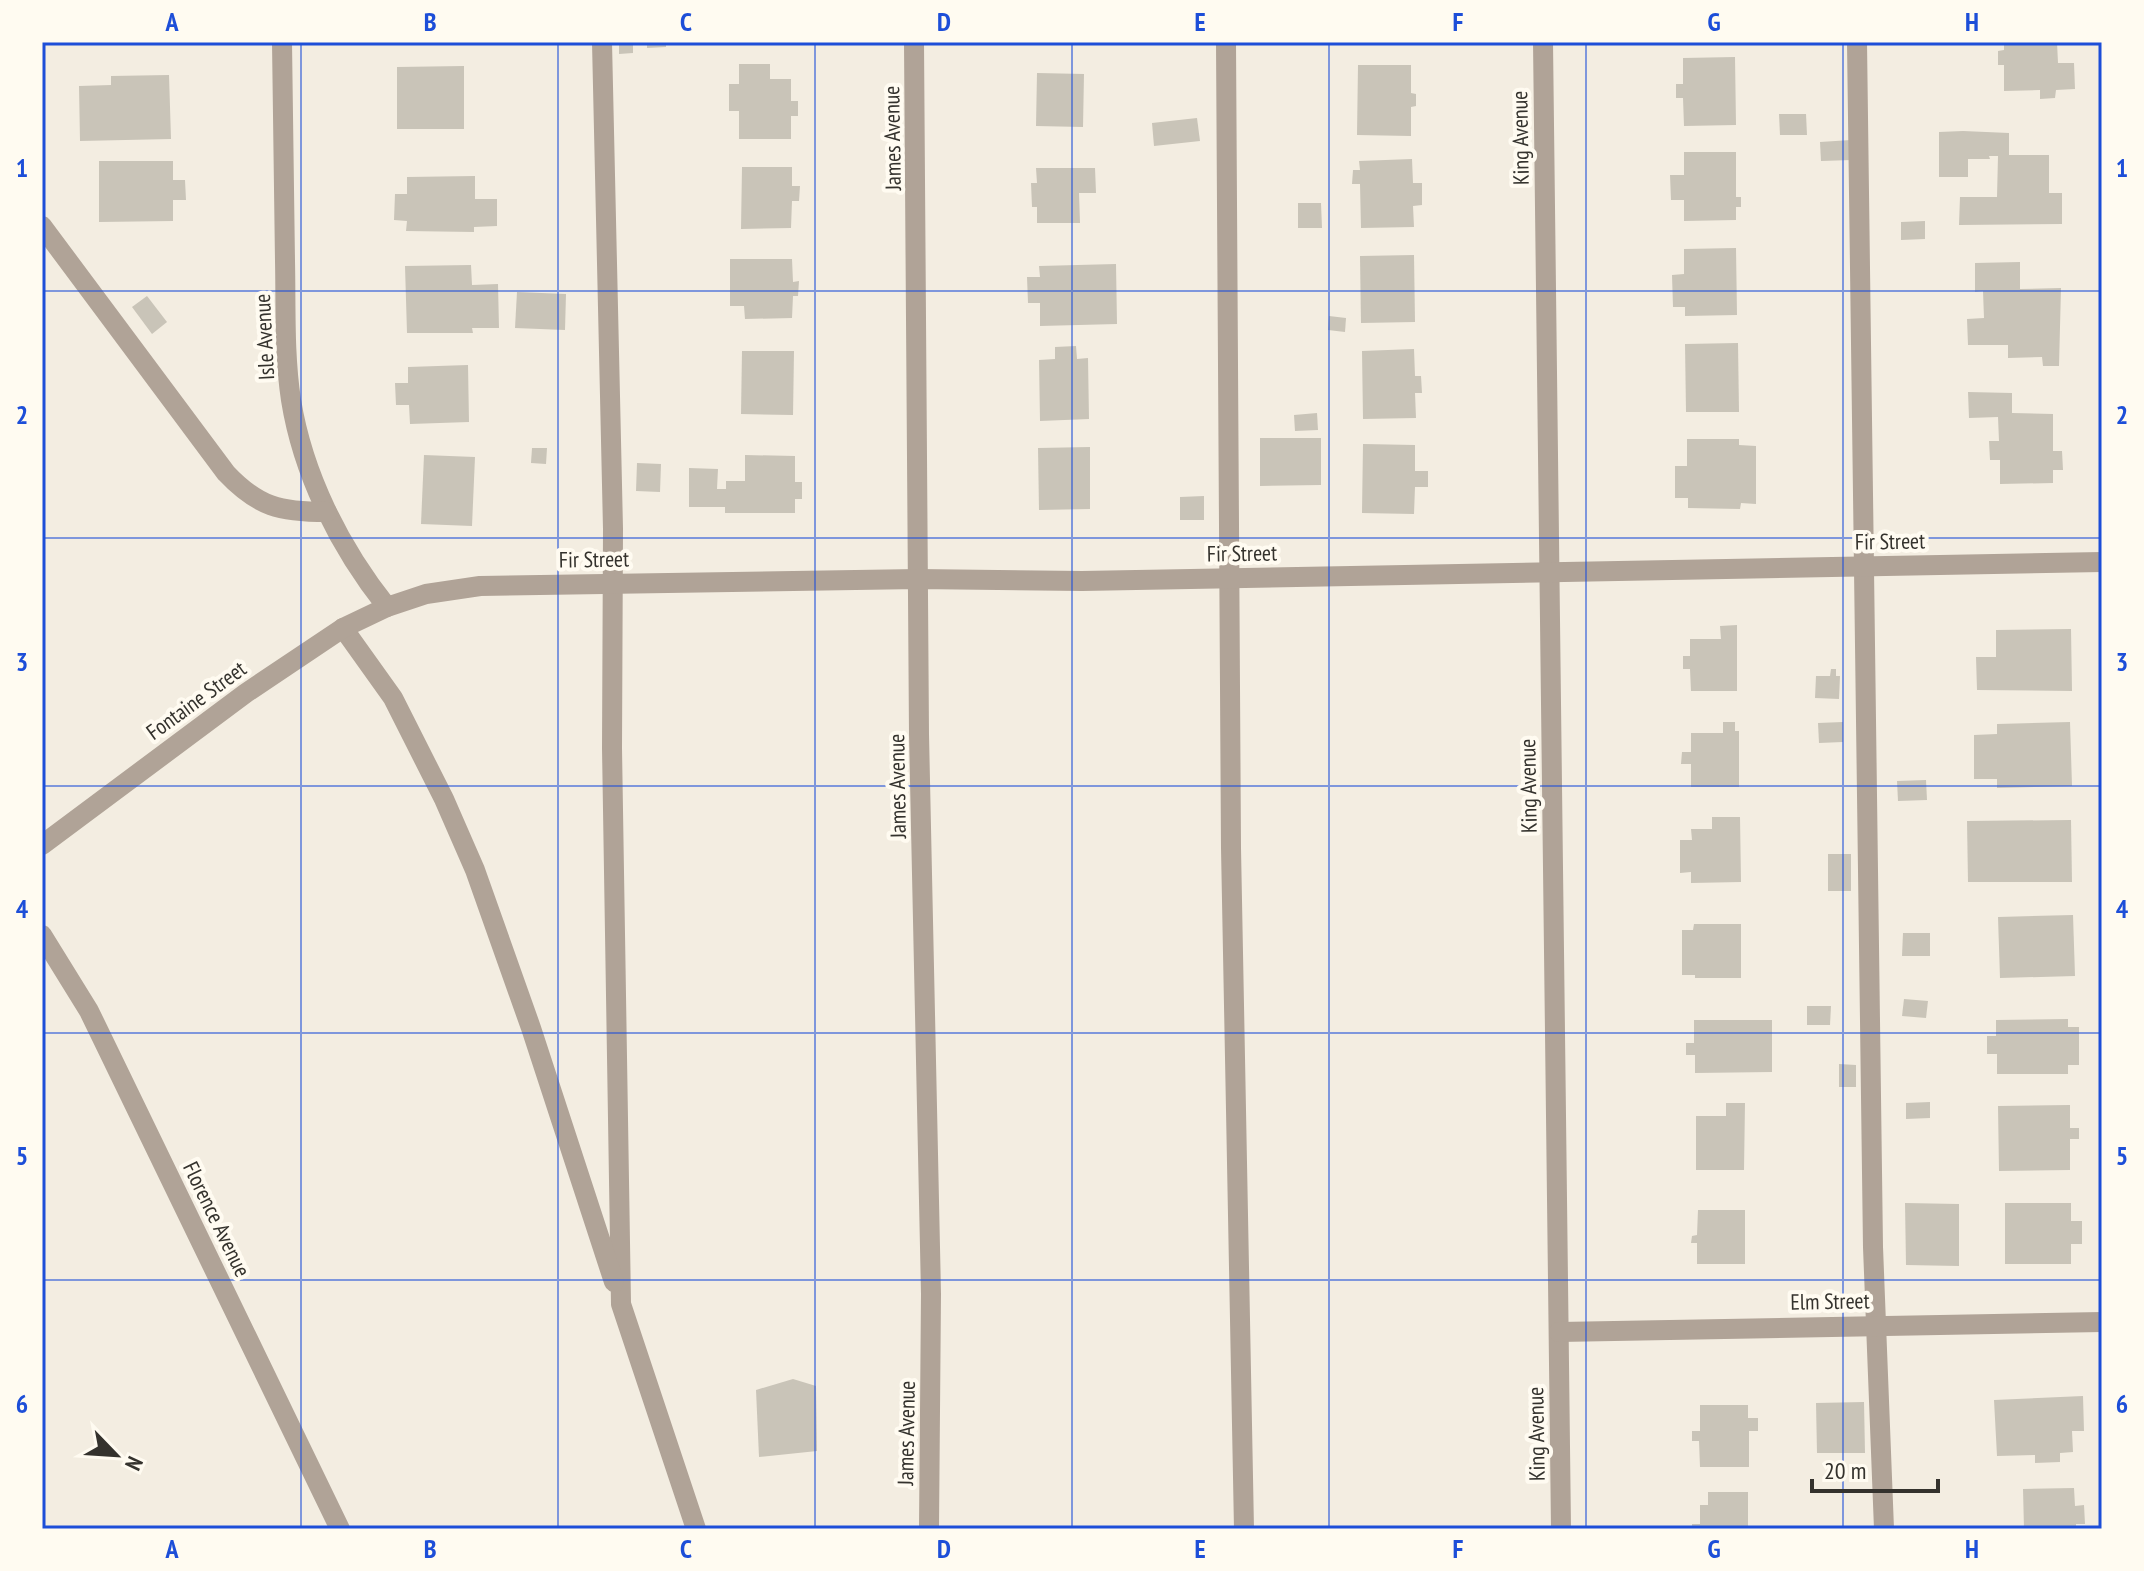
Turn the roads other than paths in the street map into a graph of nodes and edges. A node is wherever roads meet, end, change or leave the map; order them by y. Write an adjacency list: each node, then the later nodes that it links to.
1 (282, 42): 8 (street, Isle Avenue)
2 (602, 42): 14 (street)
3 (914, 42): 13 (street, James Avenue)
4 (1226, 42): 12 (street)
5 (1543, 42): 11 (street, King Avenue)
6 (1857, 42): 10 (street)
7 (42, 226): 8 (street)
8 (327, 512): 15 (street, Isle Avenue)
9 (2102, 562): 10 (street, Fir Street)
10 (1864, 566): 11 (street, Fir Street); 21 (street)
11 (1549, 571): 12 (street, Fir Street); 22 (street, King Avenue)
12 (1229, 578): 13 (street, Fir Street); 26 (street)
13 (918, 579): 14 (street, Fir Street); 25 (street, James Avenue)
14 (612, 582): 15 (street, Fir Street); 19 (street)
15 (387, 607): 16 (street, Fontaine Street)
16 (343, 628): 17 (street, Fontaine Street); 19 (street)
17 (42, 845)
18 (42, 935): 23 (street, Florence Avenue)
19 (621, 1304): 24 (street)
20 (2102, 1322): 21 (street, Elm Street)
21 (1876, 1324): 22 (street, Elm Street); 28 (street)
22 (1559, 1332): 27 (street, King Avenue)
23 (340, 1529)
24 (696, 1529)
25 (929, 1529)
26 (1244, 1529)
27 (1561, 1529)
28 (1884, 1529)

